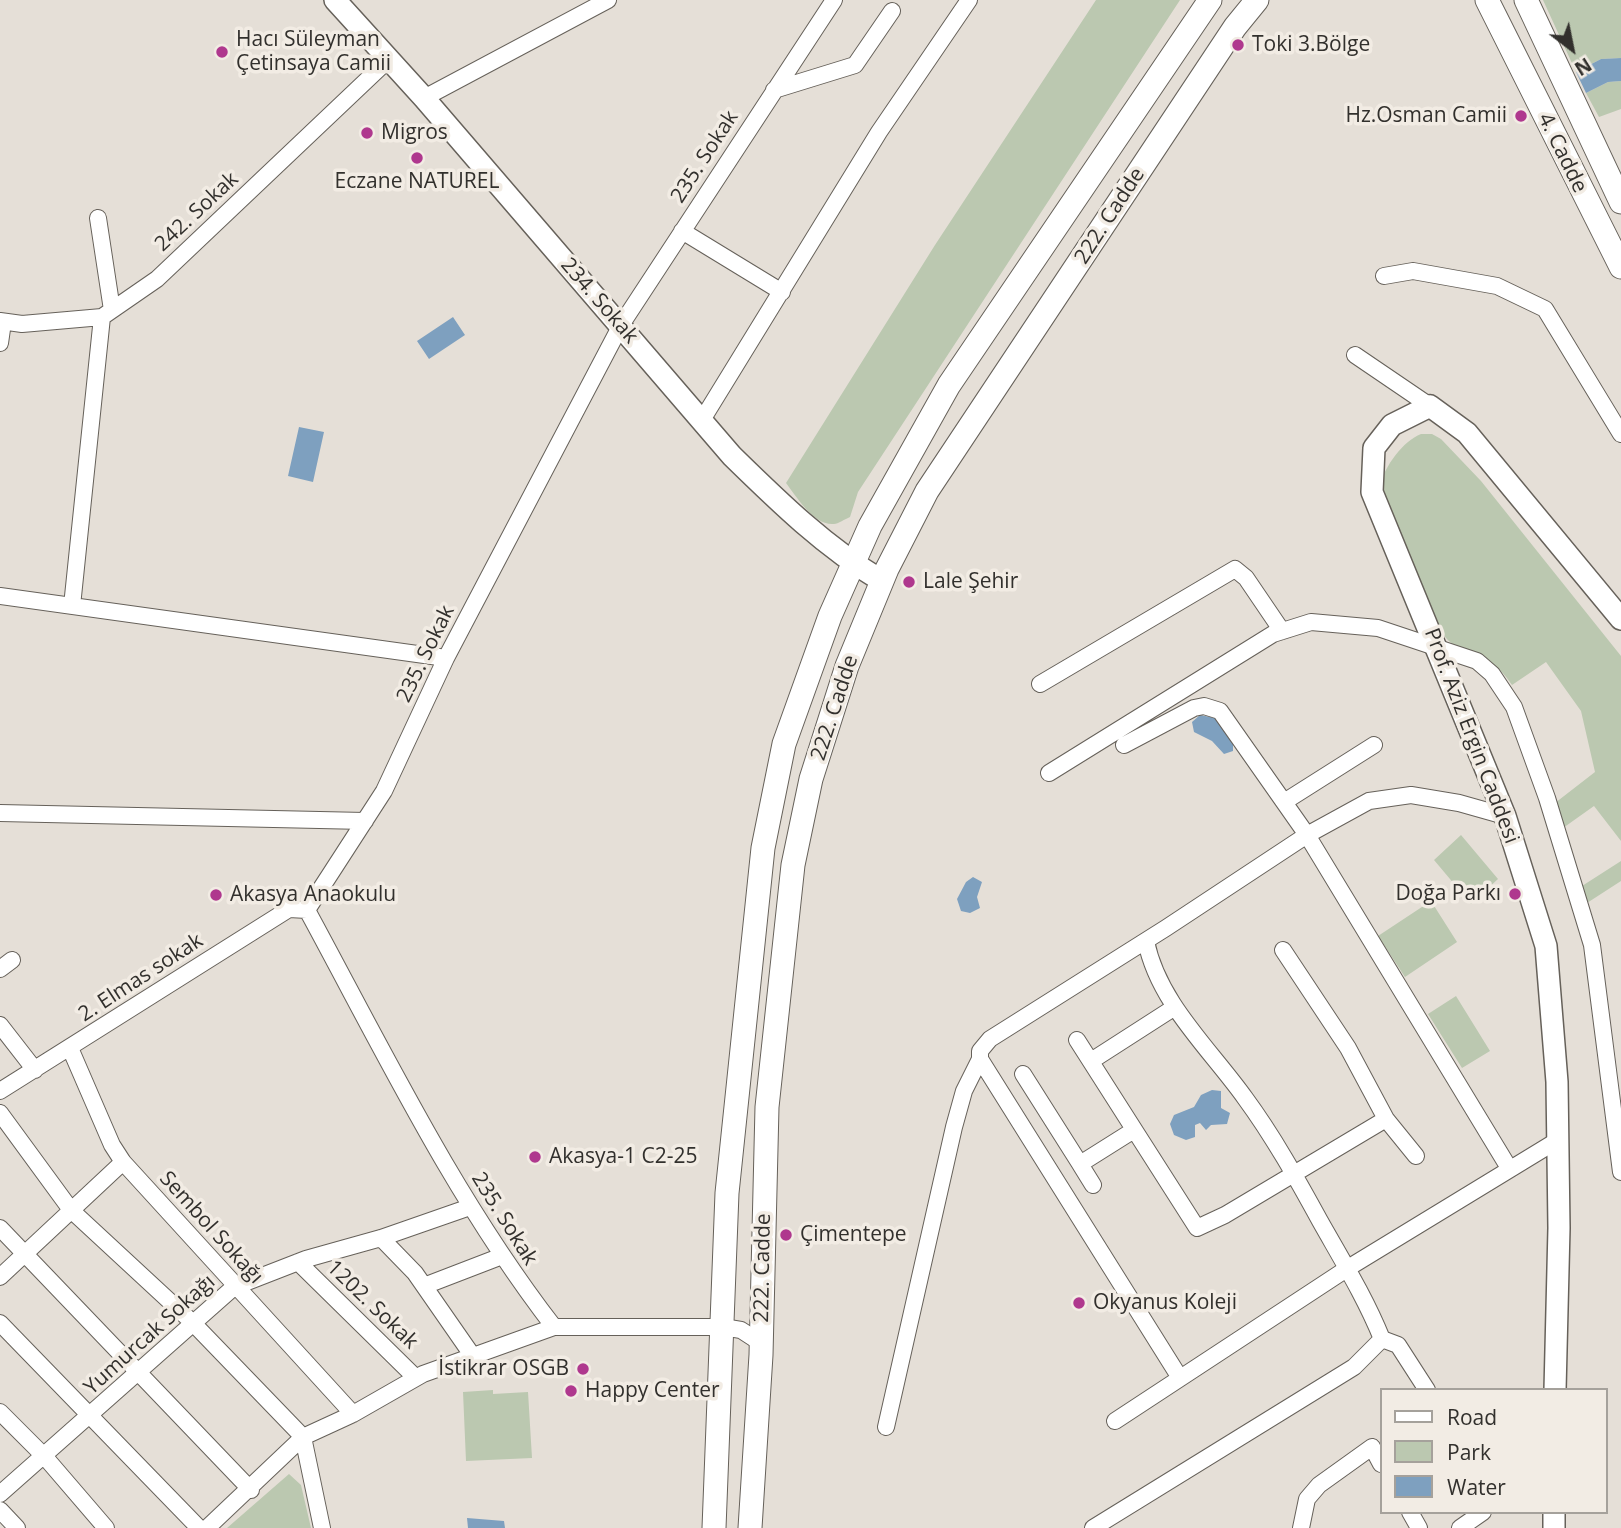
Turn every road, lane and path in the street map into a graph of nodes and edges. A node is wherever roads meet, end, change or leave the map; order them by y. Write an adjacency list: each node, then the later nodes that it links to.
1 (335, 0): 10 (street, 234. Sokak)
2 (608, 0): 12 (street)
3 (834, 0): 11 (street, 235. Sokak)
4 (969, 0): 18 (street)
5 (1210, 0): 27 (main road, 222. Cadde)
6 (1257, 0): 28 (main road, 222. Cadde)
7 (1488, 0): 16 (main road, 4. Cadde)
8 (1526, 0): 13 (main road, 4. Cadde)
9 (891, 11): 11 (street)
10 (388, 60): 12 (street, 234. Sokak); 19 (street, 242. Sokak)
11 (774, 90): 15 (street, 235. Sokak)
12 (424, 99): 21 (street, 234. Sokak)
13 (1621, 202)
14 (98, 218): 19 (street)
15 (682, 231): 18 (street); 21 (street, 235. Sokak)
16 (1621, 267)
17 (1384, 276): 26 (street)
18 (782, 292): 25 (street)
19 (107, 314): 20 (street, 242. Sokak); 30 (street)
20 (2, 321): 22 (street)
21 (621, 325): 25 (street, 234. Sokak); 34 (street, 235. Sokak)
22 (0, 343)
23 (1355, 355): 24 (street)
24 (1430, 406): 31 (street); 33 (street, Prof. Aziz Ergin Caddesi)
25 (702, 420): 27 (street, 234. Sokak)
26 (1621, 434)
27 (853, 564): 28 (street, 234. Sokak); 81 (main road, 222. Cadde)
28 (882, 581): 83 (main road, 222. Cadde)
29 (0, 596): 30 (street)
30 (72, 606): 34 (street)
31 (1621, 619)
32 (1282, 631): 33 (street); 35 (street); 38 (street)
33 (1435, 649): 41 (street, Prof. Aziz Ergin Caddesi); 64 (street)
34 (446, 657): 42 (street, 235. Sokak)
35 (1040, 684)
36 (1124, 745): 39 (street)
37 (1374, 745): 39 (street)
38 (1049, 773)
39 (1284, 802): 43 (street)
40 (0, 813): 42 (street)
41 (1504, 816): 43 (street); 59 (street, Prof. Aziz Ergin Caddesi)
42 (365, 821): 44 (street, 235. Sokak)
43 (1307, 835): 45 (street); 63 (street)
44 (307, 910): 50 (street, 2. Elmas sokak); 67 (street, 235. Sokak)
45 (1146, 941): 47 (street); 51 (street)
46 (1283, 950): 57 (street)
47 (1175, 1007): 52 (street); 65 (street)
48 (0, 1026): 53 (street)
49 (1077, 1040): 52 (street)
50 (70, 1048): 53 (street, 2. Elmas sokak); 61 (street, Sembol Sokağı)
51 (980, 1059): 87 (street); 94 (street)
52 (1091, 1061): 58 (street)
53 (35, 1070): 55 (street, 2. Elmas sokak)
54 (1023, 1074): 62 (street)
55 (0, 1091)
56 (0, 1113): 68 (street)
57 (1386, 1119): 60 (street); 65 (street)
58 (1134, 1130): 62 (street); 65 (street)
59 (1558, 1140): 63 (street); 89 (street, Prof. Aziz Ergin Caddesi)
60 (1416, 1156)
61 (124, 1162): 68 (street); 77 (street, Sembol Sokağı)
62 (1080, 1164): 66 (street)
63 (1509, 1168): 74 (street)
64 (1621, 1172)
65 (1293, 1175): 74 (street)
66 (1093, 1185)
67 (470, 1208): 70 (street, Yumurcak Sokağı); 72 (street, 235. Sokak)
68 (71, 1210): 71 (street); 78 (street)
69 (0, 1227): 71 (street)
70 (381, 1238): 73 (street, Yumurcak Sokağı); 76 (street)
71 (23, 1255): 75 (street); 85 (street)
72 (502, 1256): 76 (street); 80 (street, 235. Sokak)
73 (298, 1262): 77 (street, Yumurcak Sokağı); 86 (street, 1202. Sokak)
74 (1348, 1269): 82 (street); 87 (street)
75 (0, 1277)
76 (424, 1286): 84 (street)
77 (234, 1287): 78 (street, Yumurcak Sokağı); 91 (street, Sembol Sokağı)
78 (192, 1322): 85 (street, Yumurcak Sokağı); 95 (street)
79 (0, 1323): 92 (street)
80 (554, 1327): 81 (street); 84 (street)
81 (723, 1327): 83 (street); 107 (main road, 222. Cadde)
82 (1382, 1339): 88 (street); 109 (street)
83 (761, 1343): 108 (main road, 222. Cadde)
84 (472, 1355): 86 (street)
85 (138, 1372): 92 (street, Yumurcak Sokağı); 98 (street)
86 (416, 1378): 91 (street)
87 (1180, 1378): 93 (street)
88 (1426, 1388)
89 (1555, 1388)
90 (0, 1412): 96 (street)
91 (353, 1414): 95 (street)
92 (92, 1416): 96 (street, Yumurcak Sokağı); 104 (street)
93 (1115, 1421)
94 (886, 1427)
95 (303, 1437): 98 (street); 106 (street)
96 (46, 1457): 99 (street, Yumurcak Sokağı); 103 (street)
97 (1380, 1462): 110 (street)
98 (250, 1490): 105 (street)
99 (0, 1494)
100 (0, 1510): 102 (street)
101 (1480, 1514): 111 (street)
102 (17, 1528)
103 (106, 1528)
104 (199, 1528)
105 (207, 1528)
106 (322, 1528)
107 (715, 1528)
108 (750, 1528)
109 (1093, 1528)
110 (1301, 1528)
111 (1460, 1528)

